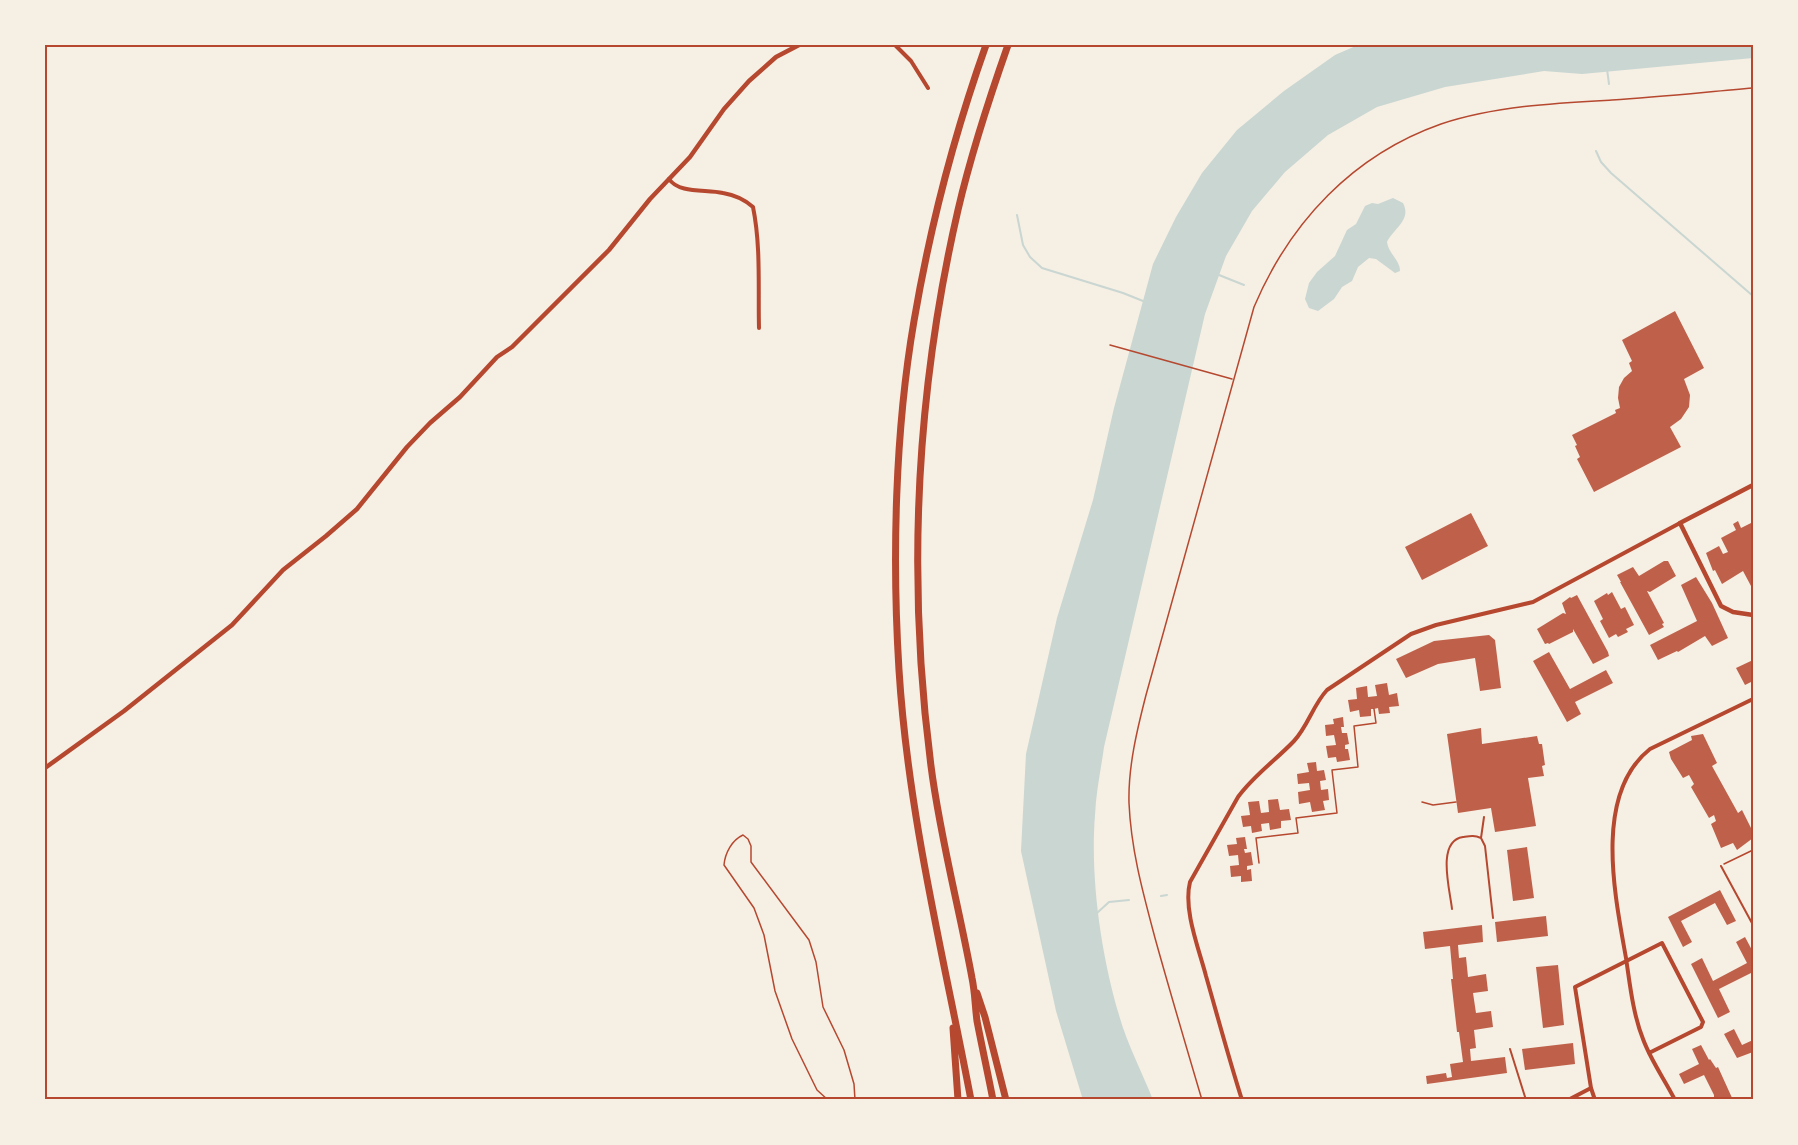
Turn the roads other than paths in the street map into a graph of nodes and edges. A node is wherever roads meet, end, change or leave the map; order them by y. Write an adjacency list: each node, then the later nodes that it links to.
1 (799, 45): 6 (street)
2 (895, 45): 5 (street)
3 (986, 45): 21 (highway)
4 (1008, 45): 20 (highway)
5 (928, 88)
6 (669, 179): 7 (street); 12 (street)
7 (759, 328)
8 (1753, 485): 9 (street)
9 (1680, 523): 10 (street); 29 (street)
10 (1753, 615)
11 (1753, 699): 19 (street)
12 (45, 768)
13 (1484, 817): 14 (lane)
14 (1481, 838): 16 (lane); 17 (lane)
15 (1720, 866): 18 (lane)
16 (1452, 909)
17 (1492, 918)
18 (1753, 925)
19 (1626, 961): 23 (street); 23 (street); 24 (street)
20 (973, 982): 27 (highway); 28 (highway)
21 (953, 1016): 25 (highway); 26 (highway)
22 (1510, 1048): 30 (lane)
23 (1649, 1053): 33 (street)
24 (1591, 1088): 31 (street); 32 (street)
25 (958, 1100)
26 (971, 1100)
27 (993, 1100)
28 (1006, 1100)
29 (1242, 1100)
30 (1526, 1100)
31 (1568, 1100)
32 (1595, 1100)
33 (1675, 1100)

